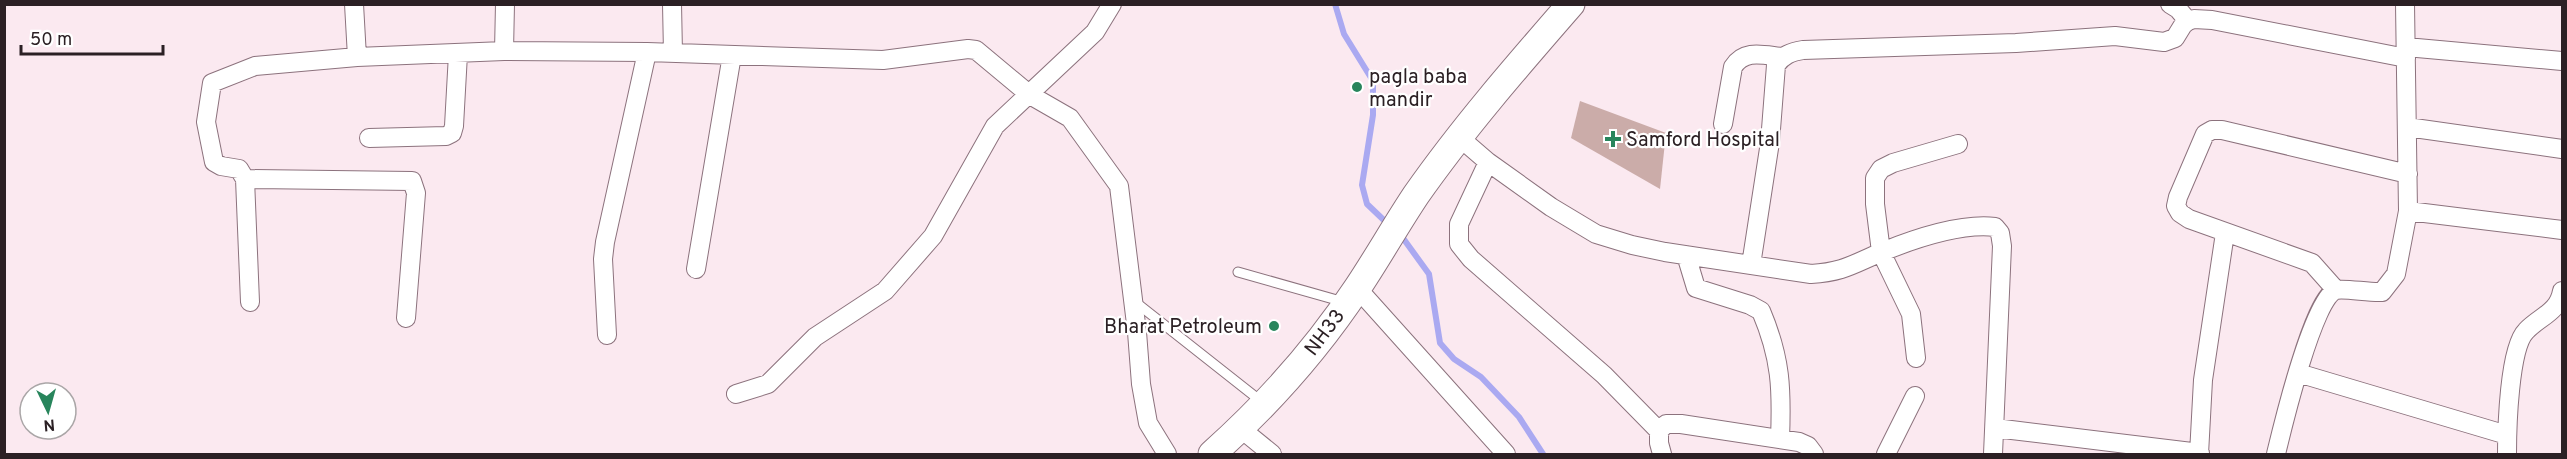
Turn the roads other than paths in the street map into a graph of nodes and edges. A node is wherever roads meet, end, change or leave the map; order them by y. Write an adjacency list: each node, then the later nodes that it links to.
1 (354, 4): 15 (street)
2 (506, 4): 9 (street)
3 (672, 4): 11 (street)
4 (1112, 4): 18 (street)
5 (1570, 4): 21 (main road, NH33)
6 (2170, 4): 8 (street)
7 (2405, 4): 12 (street)
8 (2188, 21): 12 (street); 16 (street)
9 (504, 51): 10 (street); 13 (street)
10 (647, 52): 11 (street); 42 (street)
11 (673, 53): 14 (street)
12 (2406, 53): 17 (street); 20 (street)
13 (458, 54): 15 (street); 22 (street)
14 (732, 55): 18 (street); 34 (street)
15 (357, 57): 27 (street)
16 (1781, 57): 19 (street); 33 (street)
17 (2562, 60)
18 (1030, 95): 39 (street); 45 (street)
19 (1723, 124)
20 (2407, 128): 24 (street); 26 (street)
21 (1459, 137): 25 (street); 38 (main road, NH33)
22 (369, 138)
23 (1958, 144): 31 (street)
24 (2562, 149)
25 (1488, 162): 32 (street); 50 (street)
26 (2408, 174): 28 (street); 30 (street)
27 (245, 179): 40 (street); 41 (street)
28 (2408, 211): 29 (street); 36 (street)
29 (2562, 230)
30 (2225, 232): 36 (street); 61 (street)
31 (1881, 252): 33 (street); 43 (street); 49 (street)
32 (1686, 255): 33 (street); 52 (street)
33 (1751, 265)
34 (696, 268)
35 (1238, 272): 38 (lane)
36 (2336, 290): 44 (street)
37 (2562, 291): 51 (street)
38 (1352, 295): 47 (main road, NH33); 56 (street)
39 (1133, 300): 47 (lane); 53 (street)
40 (250, 302)
41 (406, 318)
42 (607, 335)
43 (1916, 358)
44 (2298, 373): 51 (street); 62 (street)
45 (736, 394)
46 (1914, 396): 59 (street)
47 (1263, 404): 48 (main road, NH33)
48 (1240, 428): 54 (main road, NH33); 55 (street)
49 (1995, 428): 60 (street); 61 (street)
50 (1659, 431): 52 (street); 57 (street)
51 (2507, 435): 63 (street)
52 (1780, 439): 58 (street)
53 (1167, 454)
54 (1212, 454)
55 (1272, 454)
56 (1506, 454)
57 (1662, 454)
58 (1814, 454)
59 (1886, 454)
60 (1993, 454)
61 (2200, 454)
62 (2276, 454)
63 (2507, 454)

